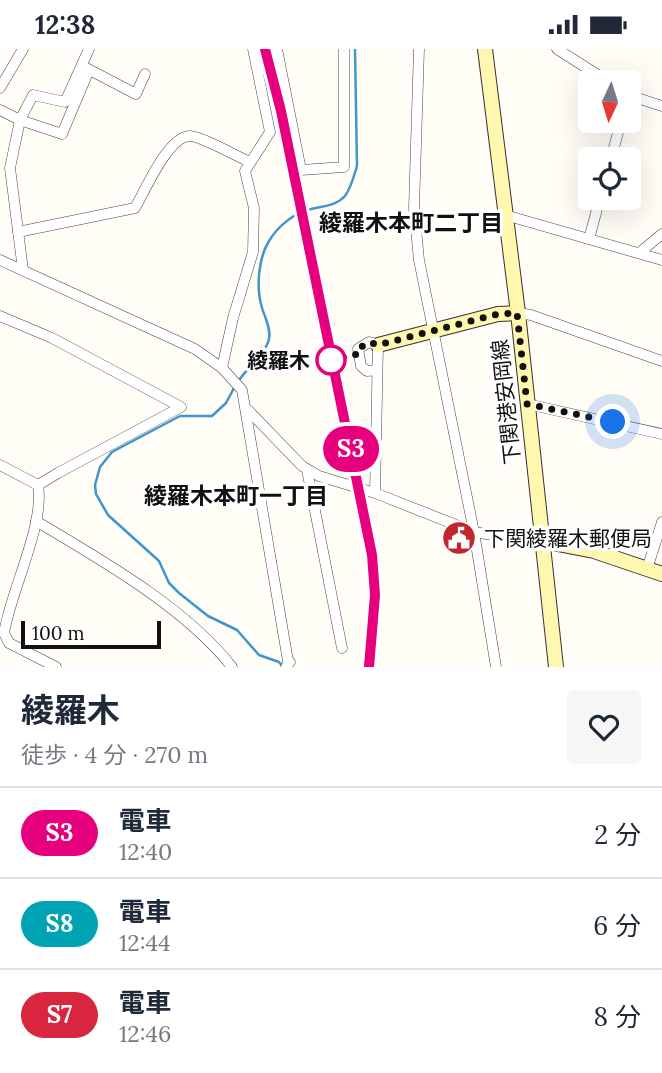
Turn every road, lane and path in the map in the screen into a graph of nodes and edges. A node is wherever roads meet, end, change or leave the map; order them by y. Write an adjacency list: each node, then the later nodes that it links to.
1 (23, 49): 12 (street)
2 (89, 49): 9 (street)
3 (253, 49): 17 (street)
4 (278, 49): 5 (street)
5 (344, 49)
6 (419, 49): 29 (street)
7 (485, 49): 19 (main road, 下関港安岡線)
8 (557, 49): 10 (street)
9 (86, 68): 11 (street); 16 (street); 16 (street)
10 (590, 70)
11 (145, 74)
12 (0, 88)
13 (641, 99): 14 (street)
14 (662, 106)
15 (0, 110): 16 (street)
16 (20, 120): 20 (street)
17 (250, 162): 20 (street); 32 (street)
18 (597, 210): 22 (street)
19 (505, 215): 22 (street); 27 (main road, 下関港安岡線)
20 (18, 232): 26 (street)
21 (662, 234): 23 (street)
22 (589, 239): 23 (street)
23 (639, 253): 25 (street)
24 (0, 260): 26 (street)
25 (662, 260)
26 (23, 270): 32 (street)
27 (517, 313): 29 (main road); 31 (street); 34 (main road, 下関港安岡線)
28 (0, 316): 39 (street)
29 (434, 331): 30 (main road); 43 (street)
30 (378, 345): 33 (street); 33 (street)
31 (662, 361)
32 (222, 368): 35 (street)
33 (377, 370): 40 (street)
34 (527, 404): 36 (street); 44 (main road, 下関港安岡線)
35 (247, 409): 38 (street); 48 (street)
36 (662, 434)
37 (0, 465): 39 (street)
38 (307, 470): 40 (street); 47 (street)
39 (38, 485): 41 (street)
40 (374, 493): 43 (street)
41 (36, 521): 49 (street); 50 (street)
42 (662, 522): 45 (street)
43 (474, 532): 44 (street); 51 (street)
44 (542, 541): 45 (main road); 52 (main road, 下関港安岡線)
45 (647, 569): 46 (main road)
46 (662, 574)
47 (342, 648)
48 (288, 666)
49 (55, 667)
50 (232, 667)
51 (496, 667)
52 (556, 667)

